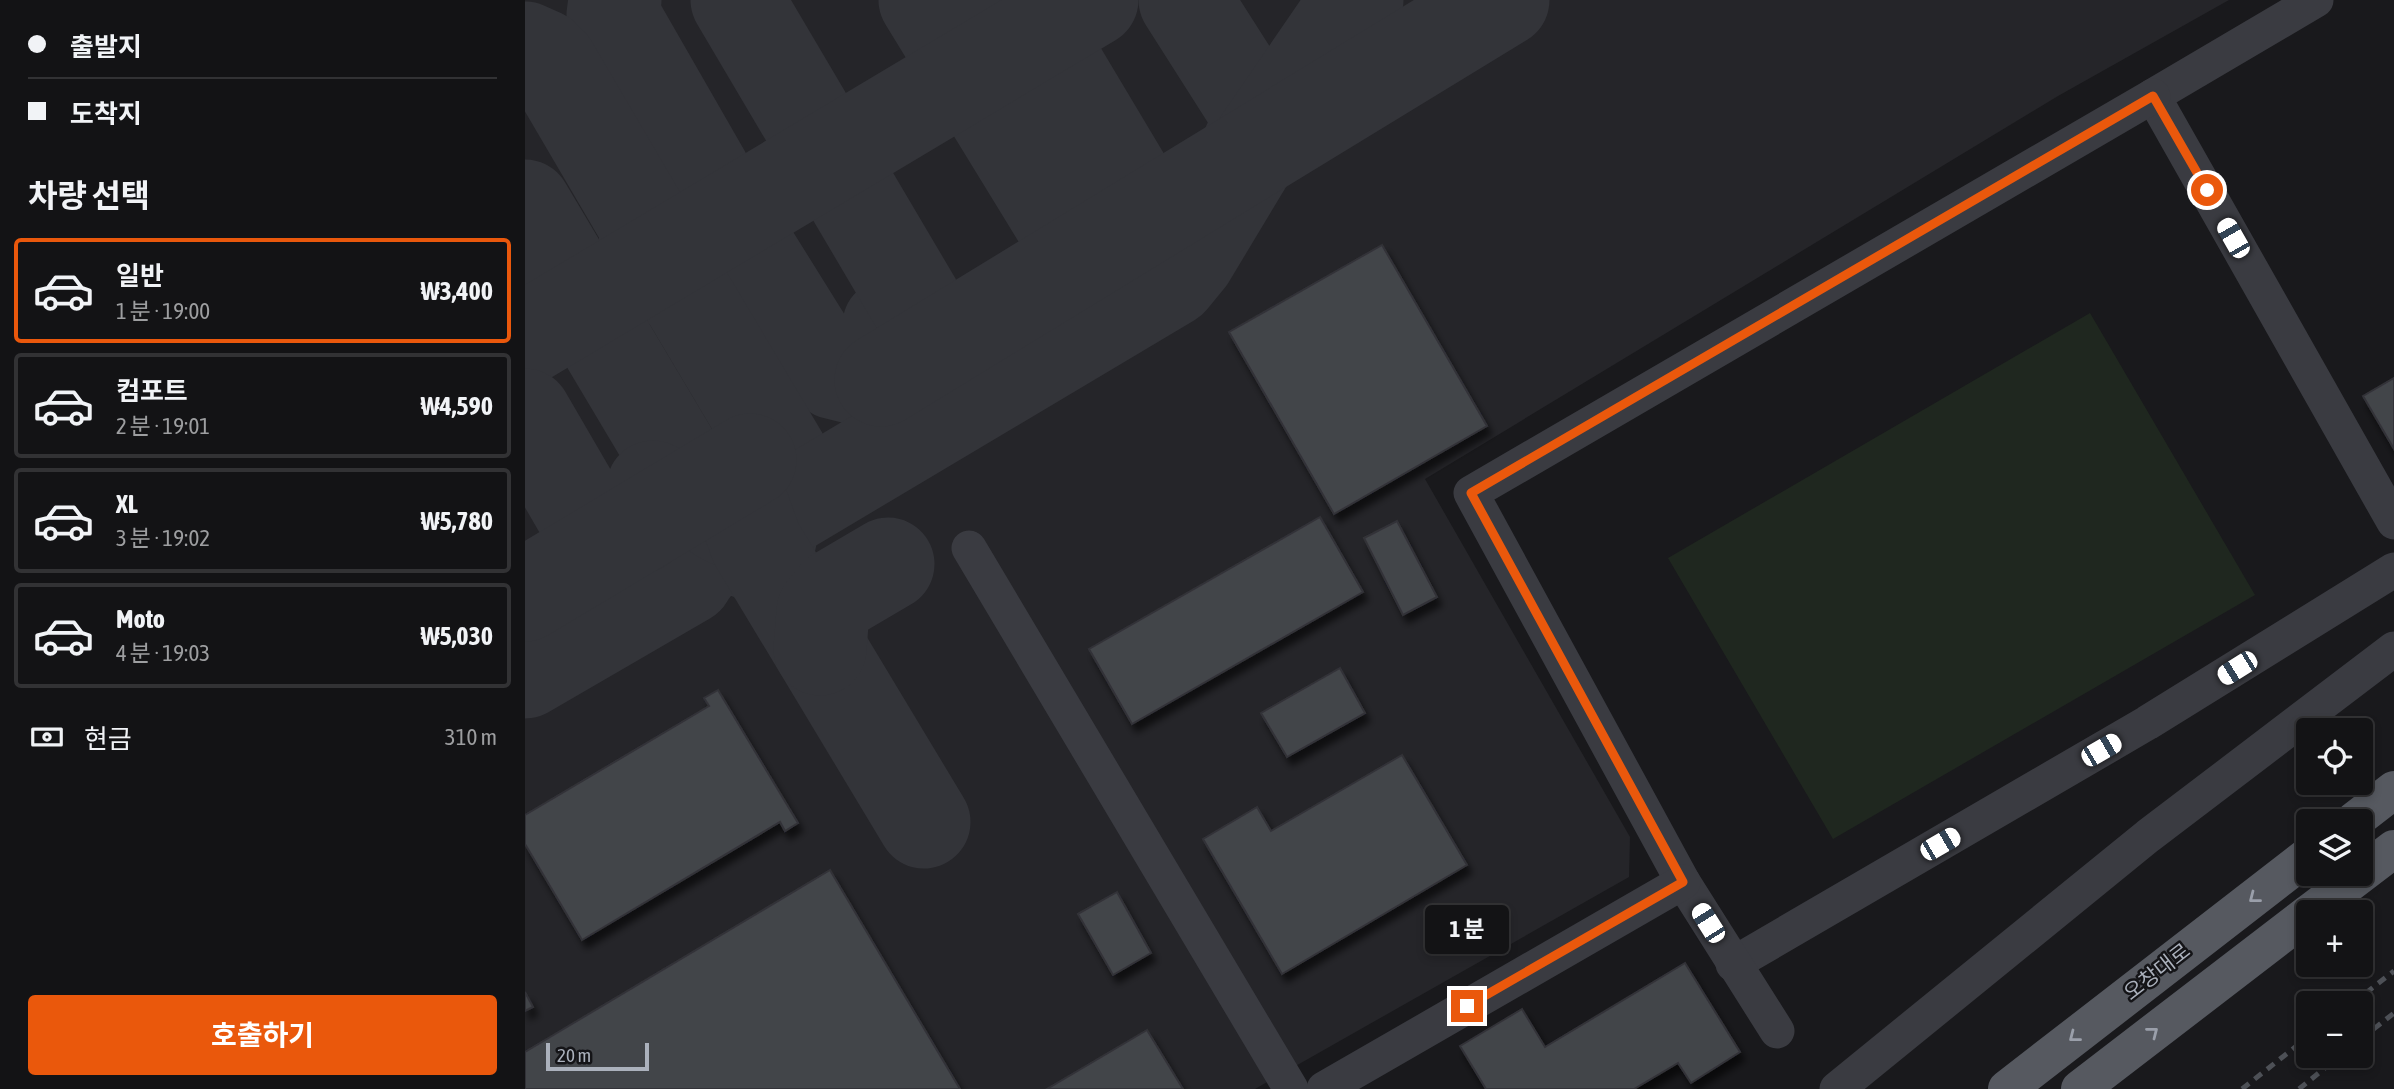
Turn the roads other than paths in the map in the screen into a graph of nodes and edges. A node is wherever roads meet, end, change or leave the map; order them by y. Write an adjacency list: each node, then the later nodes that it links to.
1 (2316, 0): 2 (street)
2 (2153, 96): 3 (street); 11 (street)
3 (2394, 522)
4 (969, 548): 16 (street)
5 (2394, 570): 14 (street)
6 (2394, 649): 18 (street)
7 (2394, 790): 8 (main road)
8 (2369, 809)
9 (2394, 849): 12 (main road)
10 (2296, 865): 19 (main road, 오창대로, one-way to 19)
11 (1683, 882): 14 (street); 17 (street)
12 (2327, 900)
13 (2296, 924): 20 (main road, one-way to 13)
14 (1733, 964): 15 (street)
15 (1777, 1031)
16 (1291, 1089)
17 (1324, 1089)
18 (1837, 1089)
19 (2007, 1089)
20 (2080, 1089)

